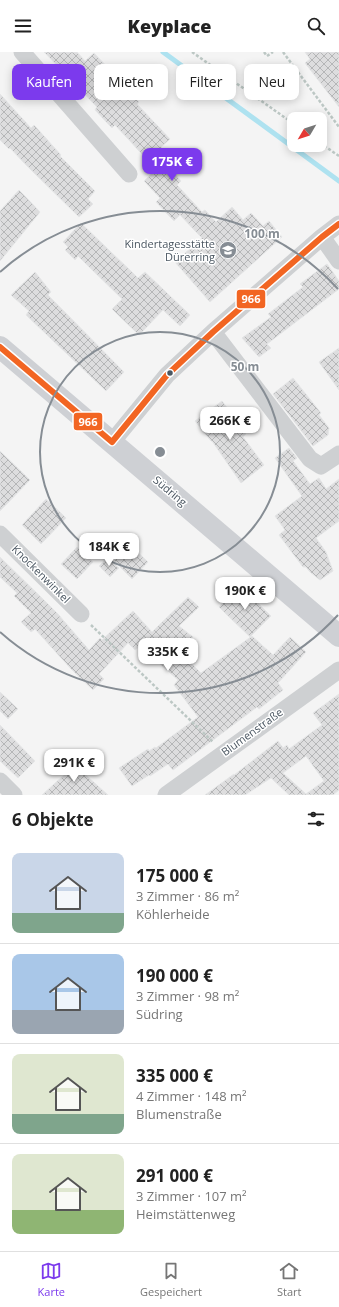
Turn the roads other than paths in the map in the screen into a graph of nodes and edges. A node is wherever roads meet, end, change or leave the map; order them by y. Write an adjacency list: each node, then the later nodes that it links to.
1 (22, 52): 2 (street)
2 (129, 174)
3 (339, 224): 4 (street)
4 (322, 237): 5 (street); 6 (street)
5 (339, 261)
6 (213, 332): 8 (street); 9 (street)
7 (0, 347): 8 (street, Südring)
8 (112, 442): 12 (street, Südring)
9 (339, 454)
10 (0, 534): 11 (street, Knockenwinkel)
11 (81, 614)
12 (339, 636)
13 (339, 670): 16 (street, Blumenstraße)
14 (0, 781): 15 (street)
15 (14, 795)
16 (166, 795)

